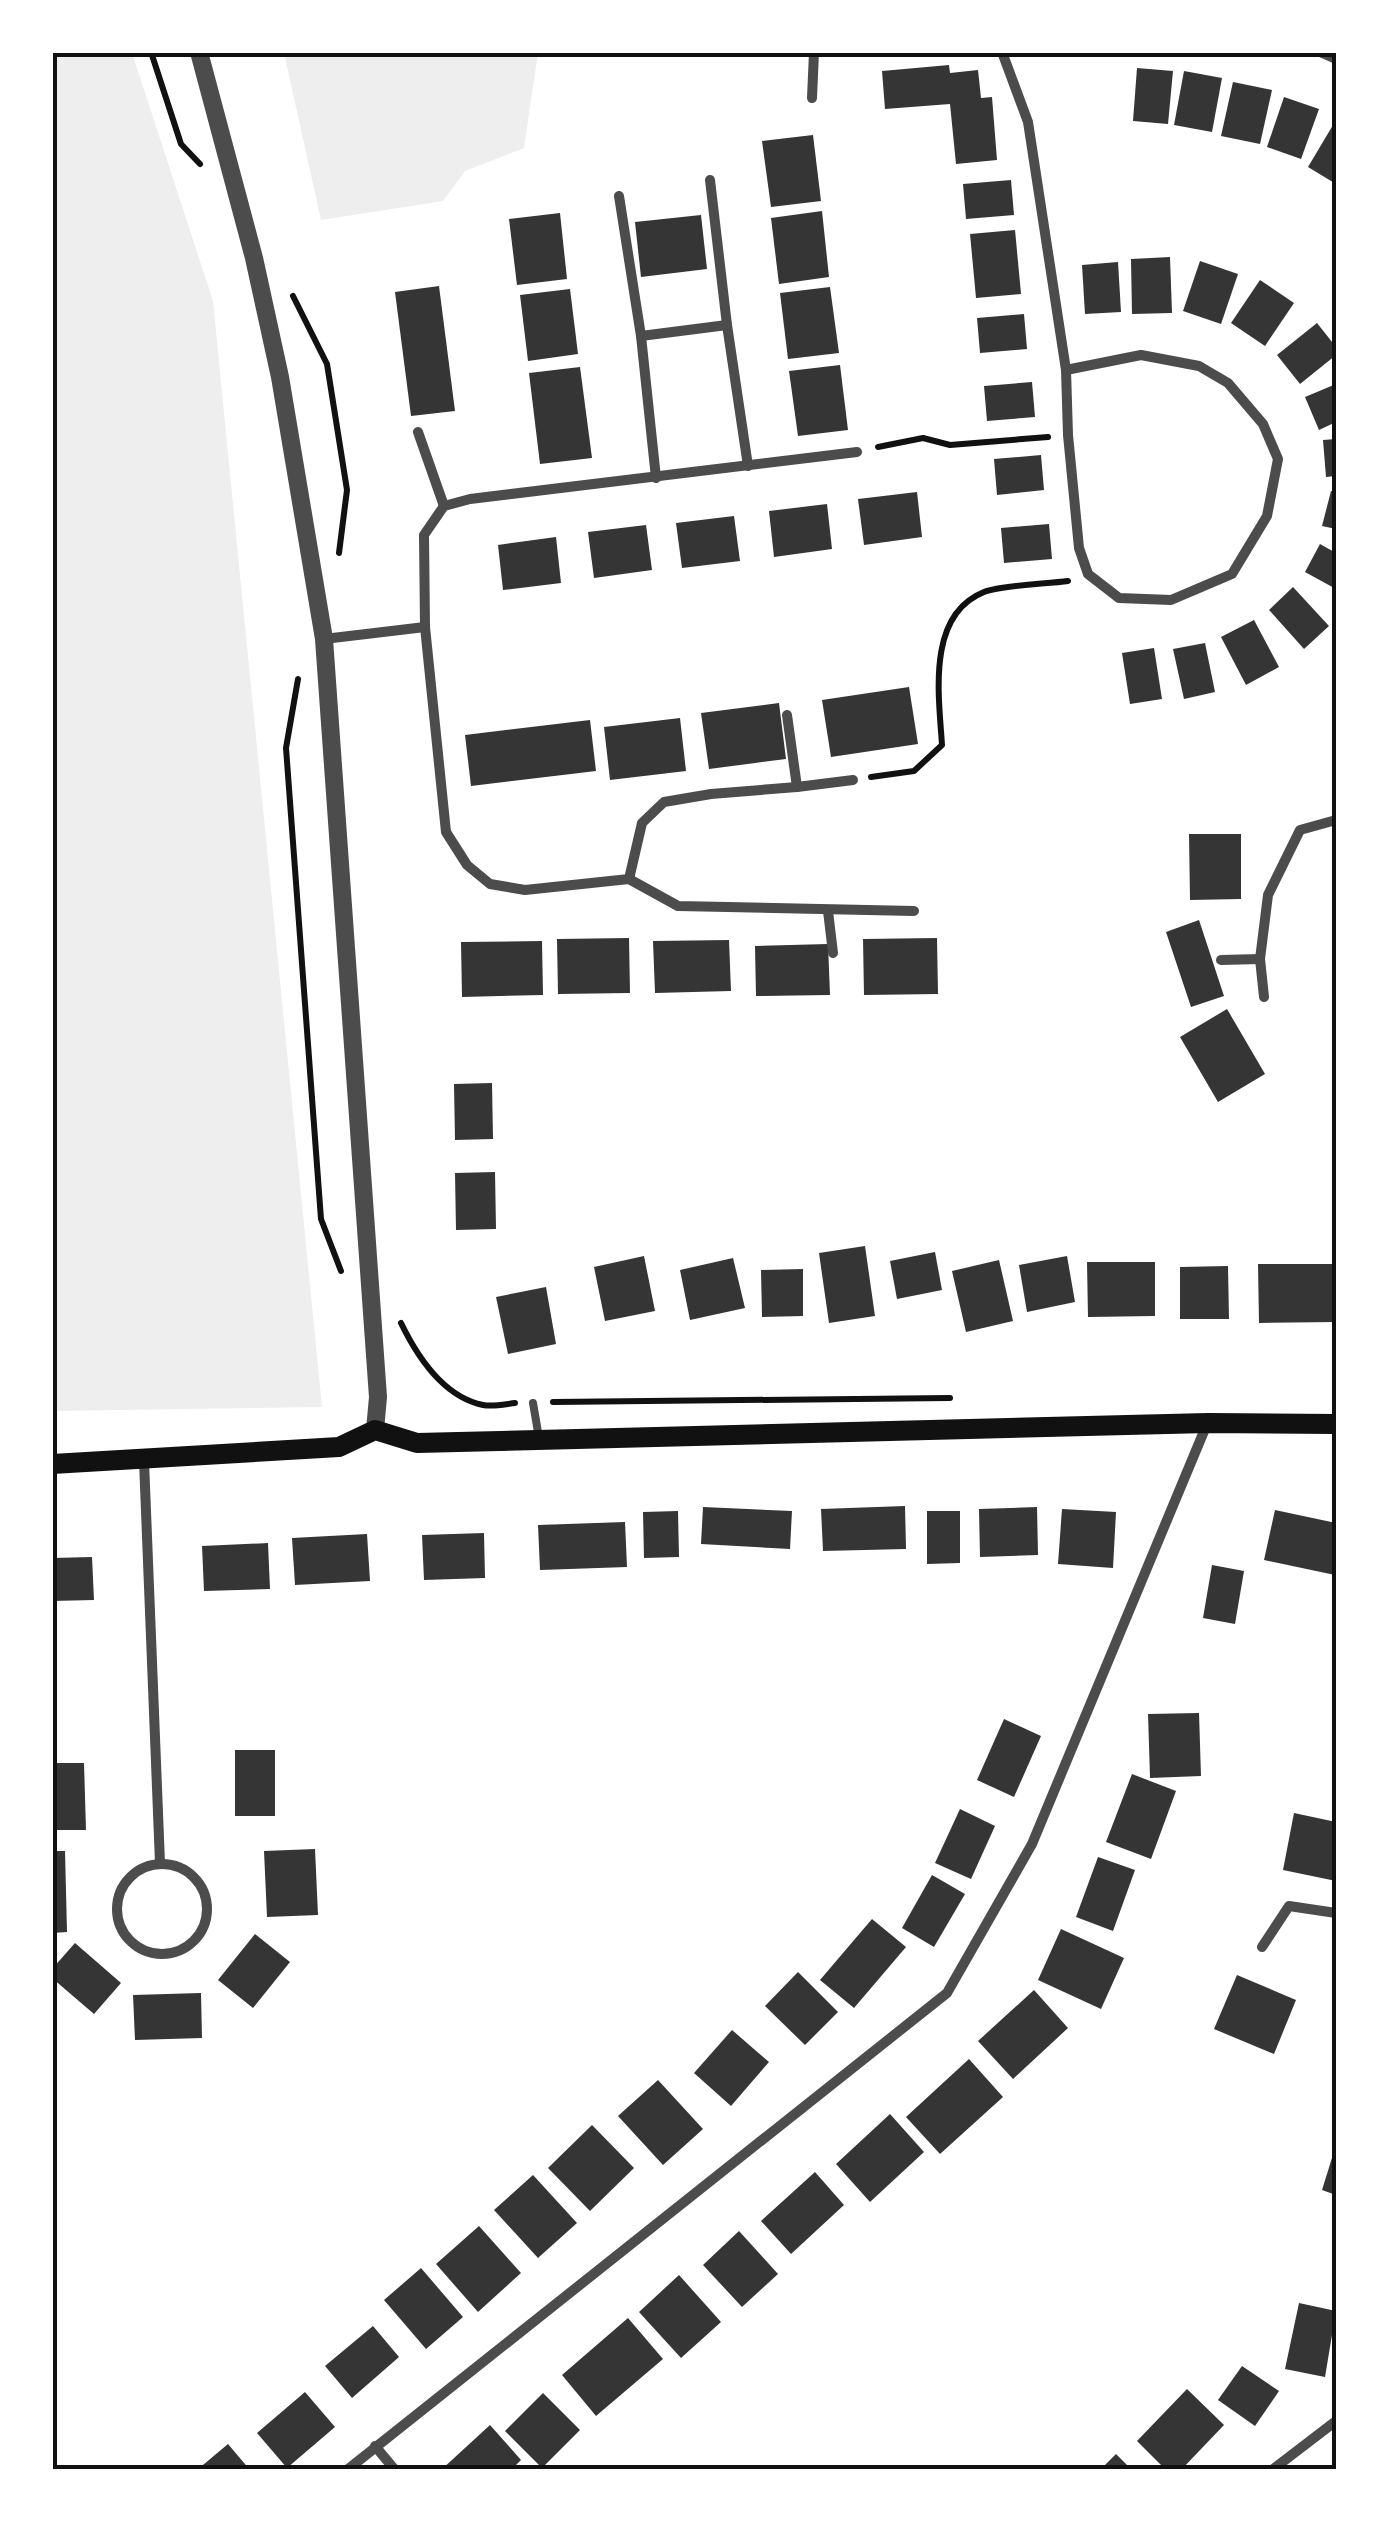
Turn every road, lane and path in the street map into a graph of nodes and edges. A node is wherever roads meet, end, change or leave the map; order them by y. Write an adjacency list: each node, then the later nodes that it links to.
1 (152, 52): 8 (path)
2 (199, 52): 24 (street)
3 (814, 52): 7 (street)
4 (1002, 52): 14 (street)
5 (1320, 52): 6 (street)
6 (1336, 59)
7 (812, 98)
8 (210, 175)
9 (710, 180): 12 (street)
10 (619, 196): 13 (street)
11 (291, 286): 21 (path)
12 (727, 325): 13 (street); 18 (street)
13 (641, 336): 19 (street)
14 (1066, 370): 16 (street); 22 (street)
15 (418, 432): 20 (street)
16 (1068, 435): 17 (path); 22 (street)
17 (857, 452): 18 (street)
18 (748, 466): 19 (street)
19 (656, 478): 20 (street)
20 (444, 506): 23 (street)
21 (338, 559)
22 (1088, 574): 27 (path)
23 (424, 628): 24 (street); 30 (street)
24 (324, 639): 43 (street)
25 (300, 671): 37 (path)
26 (787, 714): 28 (street)
27 (853, 780): 28 (street)
28 (797, 787): 30 (street)
29 (1336, 820): 34 (street)
30 (629, 880): 31 (street)
31 (828, 911): 32 (street); 33 (street)
32 (914, 911)
33 (833, 954)
34 (1260, 959): 35 (street); 36 (street)
35 (1222, 960)
36 (1264, 997)
37 (343, 1277)
38 (426, 1365): 40 (path)
39 (964, 1398): 40 (path)
40 (533, 1403): 44 (lane)
41 (1208, 1424): 42 (main road); 44 (main road); 51 (street)
42 (1336, 1424)
43 (375, 1430): 44 (main road); 45 (main road)
44 (540, 1440)
45 (144, 1461): 46 (main road); 47 (street)
46 (52, 1464)
47 (160, 1863): 47 (street)
48 (1336, 1913): 49 (street)
49 (1262, 1947)
50 (1336, 2421): 54 (street)
51 (375, 2446): 52 (street); 53 (street)
52 (347, 2470)
53 (395, 2470)
54 (1272, 2470)

